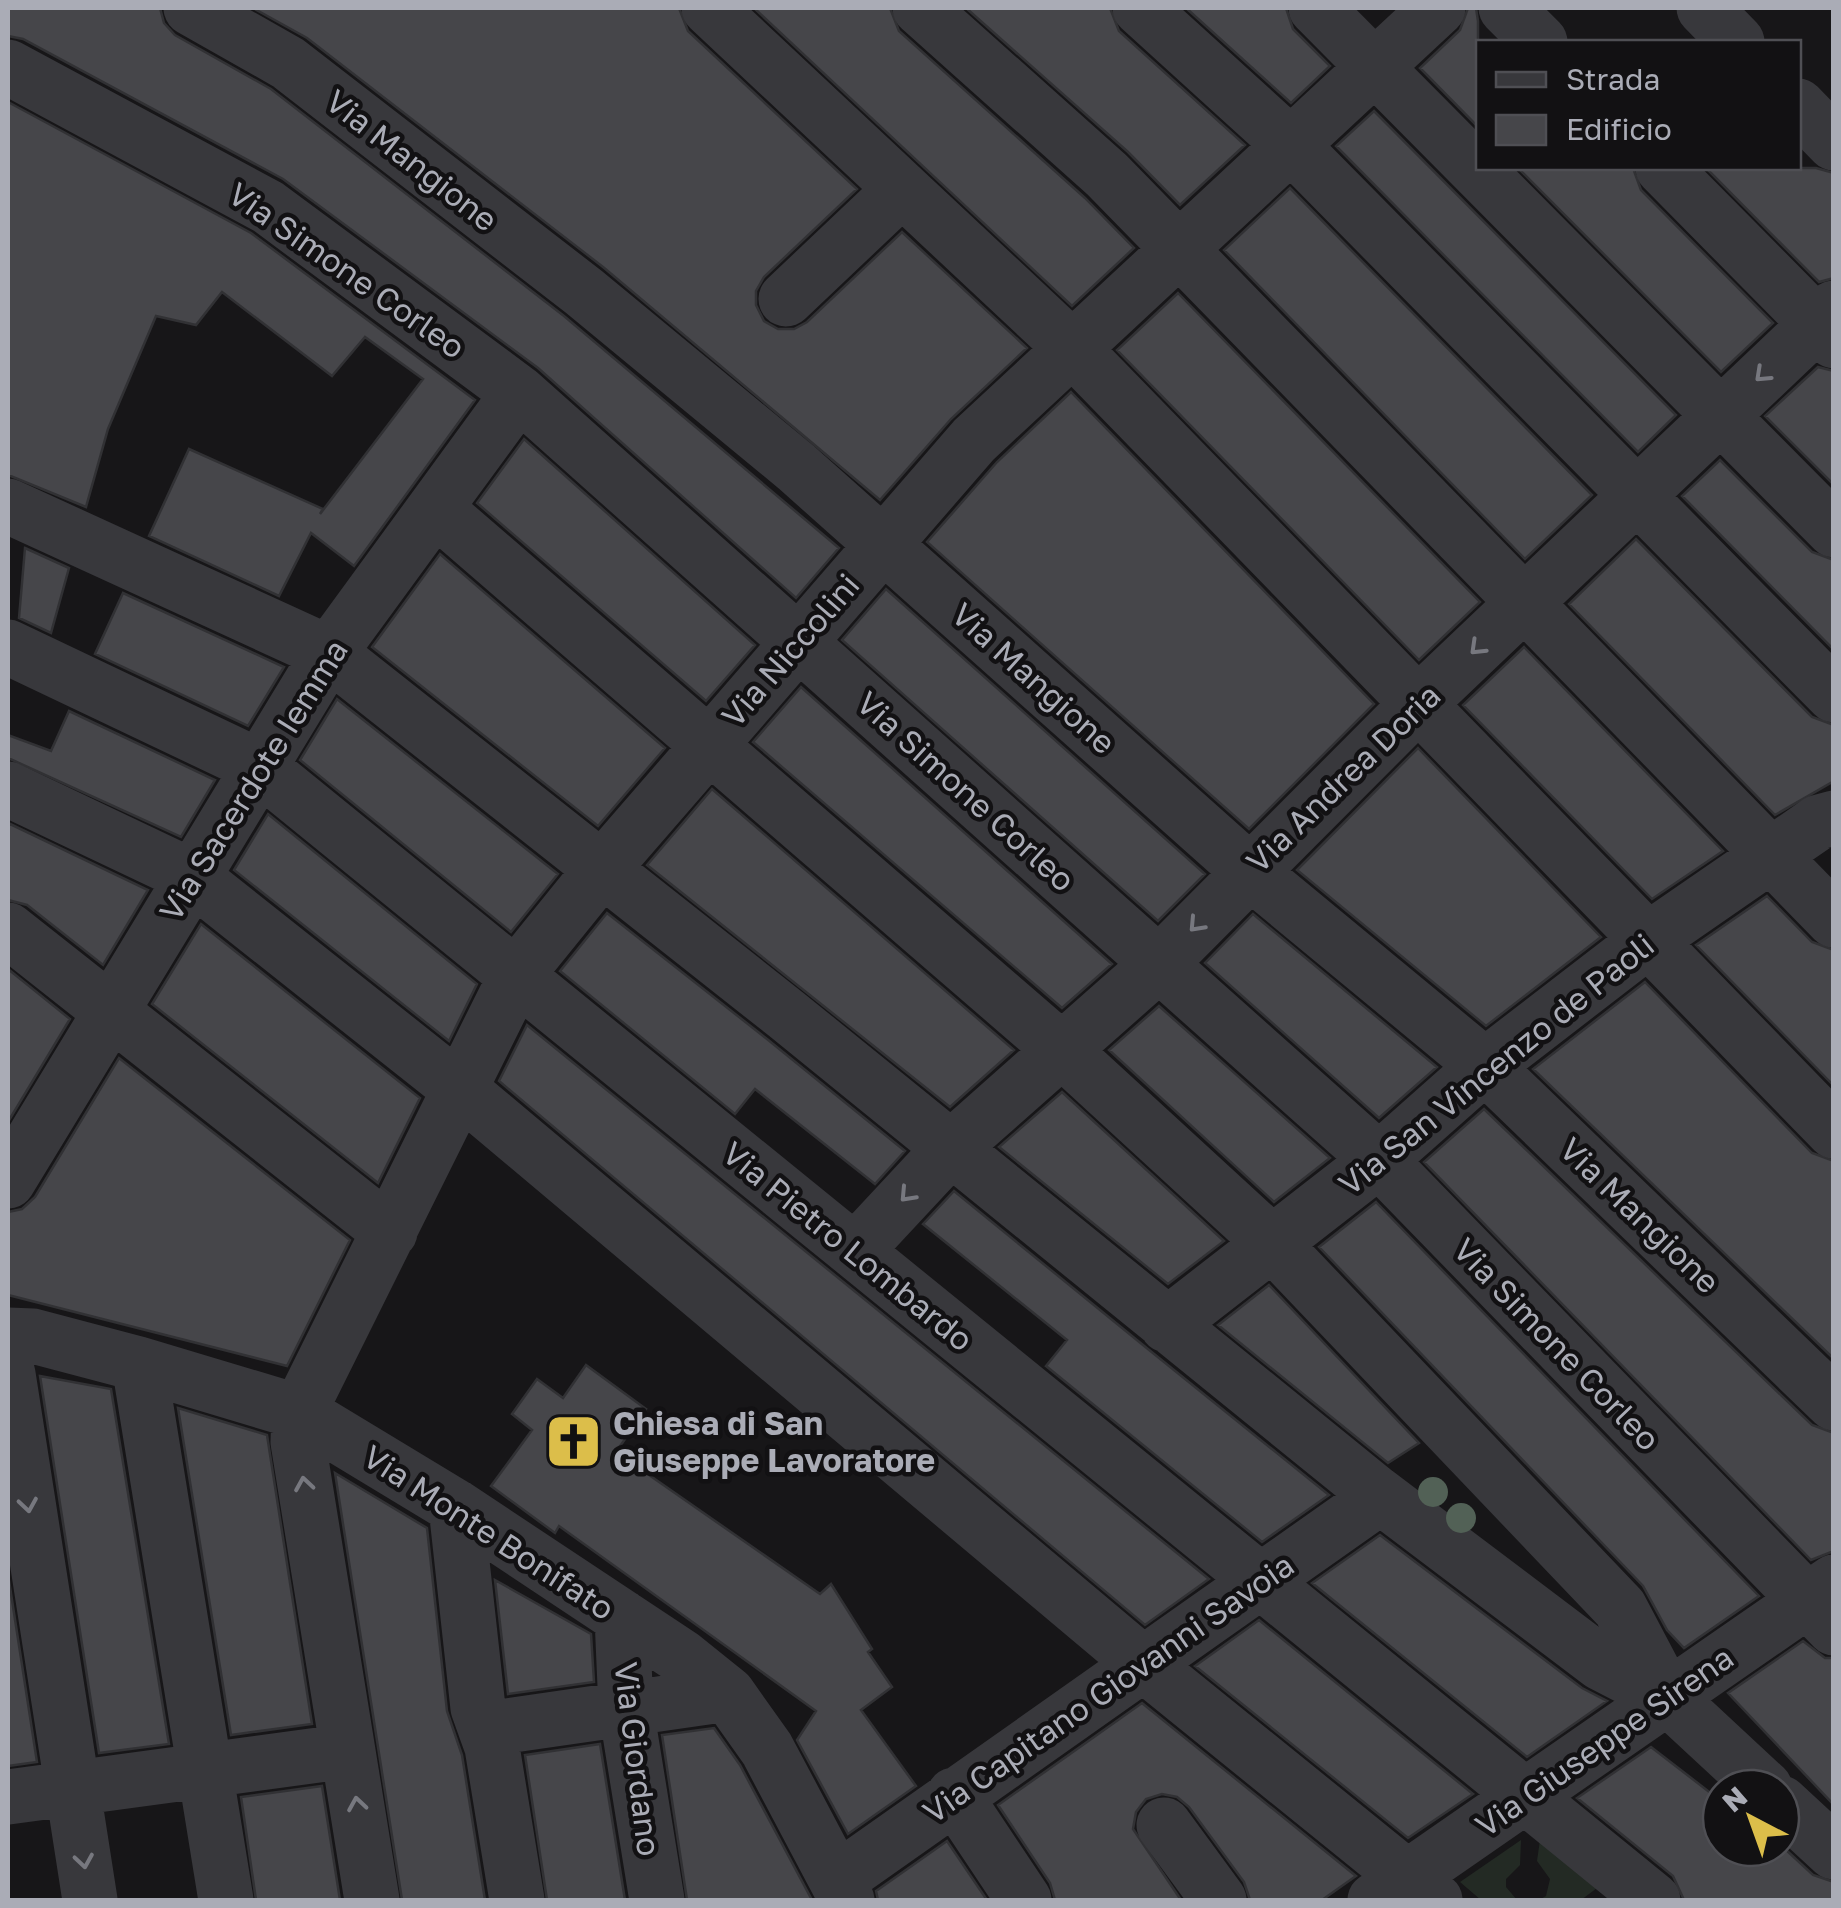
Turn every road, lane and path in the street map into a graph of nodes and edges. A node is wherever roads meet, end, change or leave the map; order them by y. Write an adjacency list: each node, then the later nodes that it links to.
1 (195, 8): 30 (street, Via Mangione)
2 (709, 8): 19 (street)
3 (920, 8): 20 (street)
4 (1140, 8): 15 (street)
5 (1316, 8): 11 (street)
6 (1438, 8): 11 (street, Via Niccolini)
7 (1506, 8): 9 (street)
8 (1704, 8): 10 (street)
9 (1538, 40)
10 (1736, 40)
11 (1377, 65): 15 (street, Via Niccolini); 16 (street)
12 (8, 67): 24 (street, Via Simone Corleo)
13 (1801, 109): 14 (street)
14 (1834, 143)
15 (1293, 147): 20 (street, Via Niccolini); 26 (street)
16 (1476, 166)
17 (1480, 170): 25 (street)
18 (1665, 170): 22 (street)
19 (902, 189): 21 (street); 23 (street)
20 (1178, 252): 23 (street, Via Niccolini); 31 (street)
21 (786, 299)
22 (1828, 324): 25 (street, Via Andrea Doria, one-way to 25)
23 (1072, 348): 30 (street, Via Niccolini); 36 (street)
24 (519, 393): 27 (street, Via Sacerdote Iemma); 32 (street, Via Simone Corleo)
25 (1720, 415): 26 (street, Via Andrea Doria); 29 (street)
26 (1636, 494): 31 (street, Via Andrea Doria); 35 (street)
27 (437, 510): 34 (street, Via Sacerdote Iemma); 37 (street)
28 (9, 523): 34 (street)
29 (1834, 530)
30 (883, 542): 32 (street, Via Niccolini); 43 (street, Via Mangione)
31 (1524, 603): 36 (street, Via Andrea Doria, one-way to 36); 41 (street)
32 (800, 643): 37 (street, Via Niccolini); 48 (street, Via Simone Corleo)
33 (8, 646): 38 (street, Via Pietro Lombardo)
34 (330, 653): 38 (street, Via Sacerdote Iemma); 42 (street)
35 (1834, 696)
36 (1420, 702): 43 (street, Via Andrea Doria); 47 (street)
37 (710, 742): 42 (street, Via Niccolini); 51 (street)
38 (258, 766): 44 (street, Via Sacerdote Iemma); 49 (street, Via Pietro Lombardo)
39 (8, 788): 44 (street)
40 (1834, 818): 41 (street, Via San Vincenzo de Paoli)
41 (1772, 857): 45 (street); 47 (street, Via San Vincenzo de Paoli)
42 (602, 869): 49 (street, Via Niccolini); 55 (street)
43 (1248, 870): 48 (street, Via Andrea Doria, one-way to 48); 52 (street, Via Mangione)
44 (191, 876): 50 (street, Via Sacerdote Iemma); 53 (street)
45 (1834, 920)
46 (8, 930): 50 (street)
47 (1651, 938): 52 (street, Via San Vincenzo de Paoli); 54 (street)
48 (1159, 964): 51 (street, Via Andrea Doria); 56 (street, Via Simone Corleo)
49 (517, 974): 53 (street, Via Niccolini); 60 (street, Via Pietro Lombardo)
50 (110, 1011): 57 (street, Via Sacerdote Iemma); 58 (street)
51 (1063, 1052): 55 (street, Via Andrea Doria); 59 (street)
52 (1484, 1066): 56 (street, Via San Vincenzo de Paoli); 65 (street, Via Mangione)
53 (462, 1091): 58 (street, Via Niccolini); 72 (street)
54 (1834, 1130)
55 (950, 1148): 60 (street, Via Andrea Doria, one-way to 60); 61 (street)
56 (1379, 1160): 59 (street, Via San Vincenzo de Paoli); 70 (street, Via Simone Corleo)
57 (8, 1181)
58 (390, 1232): 66 (street, Via Niccolini)
59 (1272, 1243): 61 (street, Via San Vincenzo de Paoli); 74 (street)
60 (855, 1250): 69 (street, Via Pietro Lombardo)
61 (1167, 1324): 67 (street)
62 (8, 1335): 63 (street, Via Monte Bonifato)
63 (138, 1364): 66 (street, Via Monte Bonifato); 79 (street)
64 (8, 1374): 80 (street, one-way to 80)
65 (1834, 1402)
66 (299, 1412): 68 (street, Via Monte Bonifato); 77 (street, one-way to 66)
67 (1376, 1493): 69 (street, Via Capitano Giovanni Savoia); 74 (street)
68 (456, 1508): 71 (street, Via Monte Bonifato); 76 (street)
69 (1258, 1582): 72 (street, Via Capitano Giovanni Savoia); 82 (street, Via Pietro Lombardo)
70 (1825, 1603): 74 (street, Via Giuseppe Sirena)
71 (622, 1617): 73 (street, Via Monte Bonifato); 75 (street, Via Giordano)
72 (1141, 1662): 81 (street, Via Capitano Giovanni Savoia); 88 (street)
73 (728, 1694): 75 (street); 87 (street, Via Monte Bonifato)
74 (1667, 1697): 78 (street); 82 (street, Via Giuseppe Sirena)
75 (626, 1709): 76 (street); 93 (street, Via Giordano)
76 (486, 1730): 92 (street)
77 (348, 1750): 79 (street); 91 (street, one-way to 77)
78 (1743, 1768)
79 (206, 1770): 80 (street); 90 (street)
80 (72, 1788): 83 (street); 89 (street, one-way to 89)
81 (954, 1795): 87 (street, Via Capitano Giovanni Savoia); 94 (street)
82 (1526, 1796): 88 (street, Via Giuseppe Sirena); 96 (street, Via Pietro Lombardo)
83 (8, 1797)
84 (1801, 1821): 86 (street)
85 (1164, 1825): 95 (street)
86 (1834, 1852)
87 (842, 1890)
88 (1406, 1893)
89 (90, 1900)
90 (226, 1900)
91 (372, 1900)
92 (516, 1900)
93 (658, 1900)
94 (1024, 1900)
95 (1220, 1900)
96 (1654, 1900)

